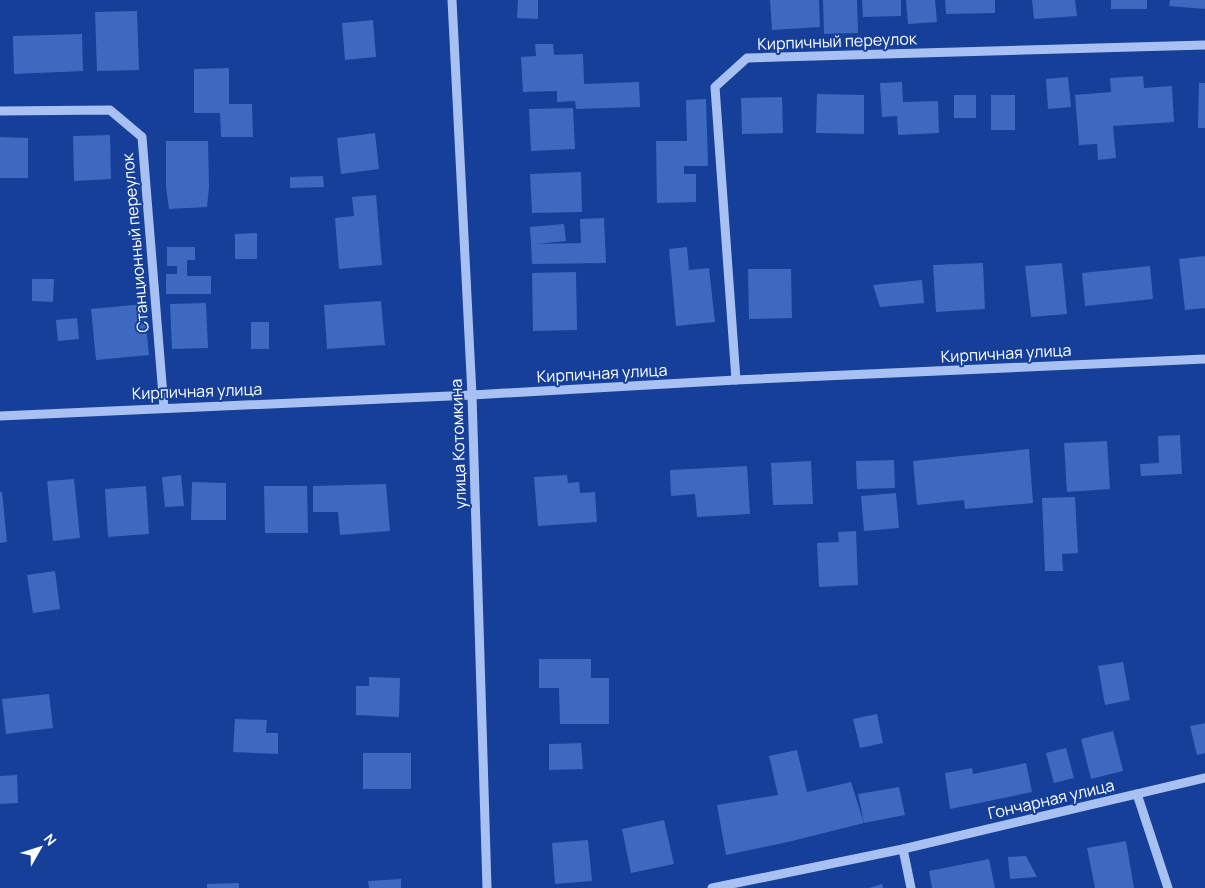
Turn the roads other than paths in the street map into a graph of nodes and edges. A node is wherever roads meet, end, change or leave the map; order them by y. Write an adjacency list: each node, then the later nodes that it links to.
1 (452, 0): 6 (street, улица Котомкина)
2 (1205, 45): 5 (street, Кирпичный переулок)
3 (0, 111): 7 (street, Станционный переулок)
4 (1205, 359): 5 (street, Кирпичная улица)
5 (736, 380): 6 (street, Кирпичная улица)
6 (472, 395): 7 (street, Кирпичная улица); 12 (street, улица Котомкина)
7 (164, 408): 8 (street, Кирпичная улица)
8 (0, 416)
9 (1205, 778): 10 (street, Гончарная улица)
10 (1137, 794): 11 (street, Гончарная улица); 15 (street)
11 (903, 848): 13 (street, Гончарная улица); 14 (street)
12 (487, 888)
13 (712, 888)
14 (911, 888)
15 (1168, 888)

